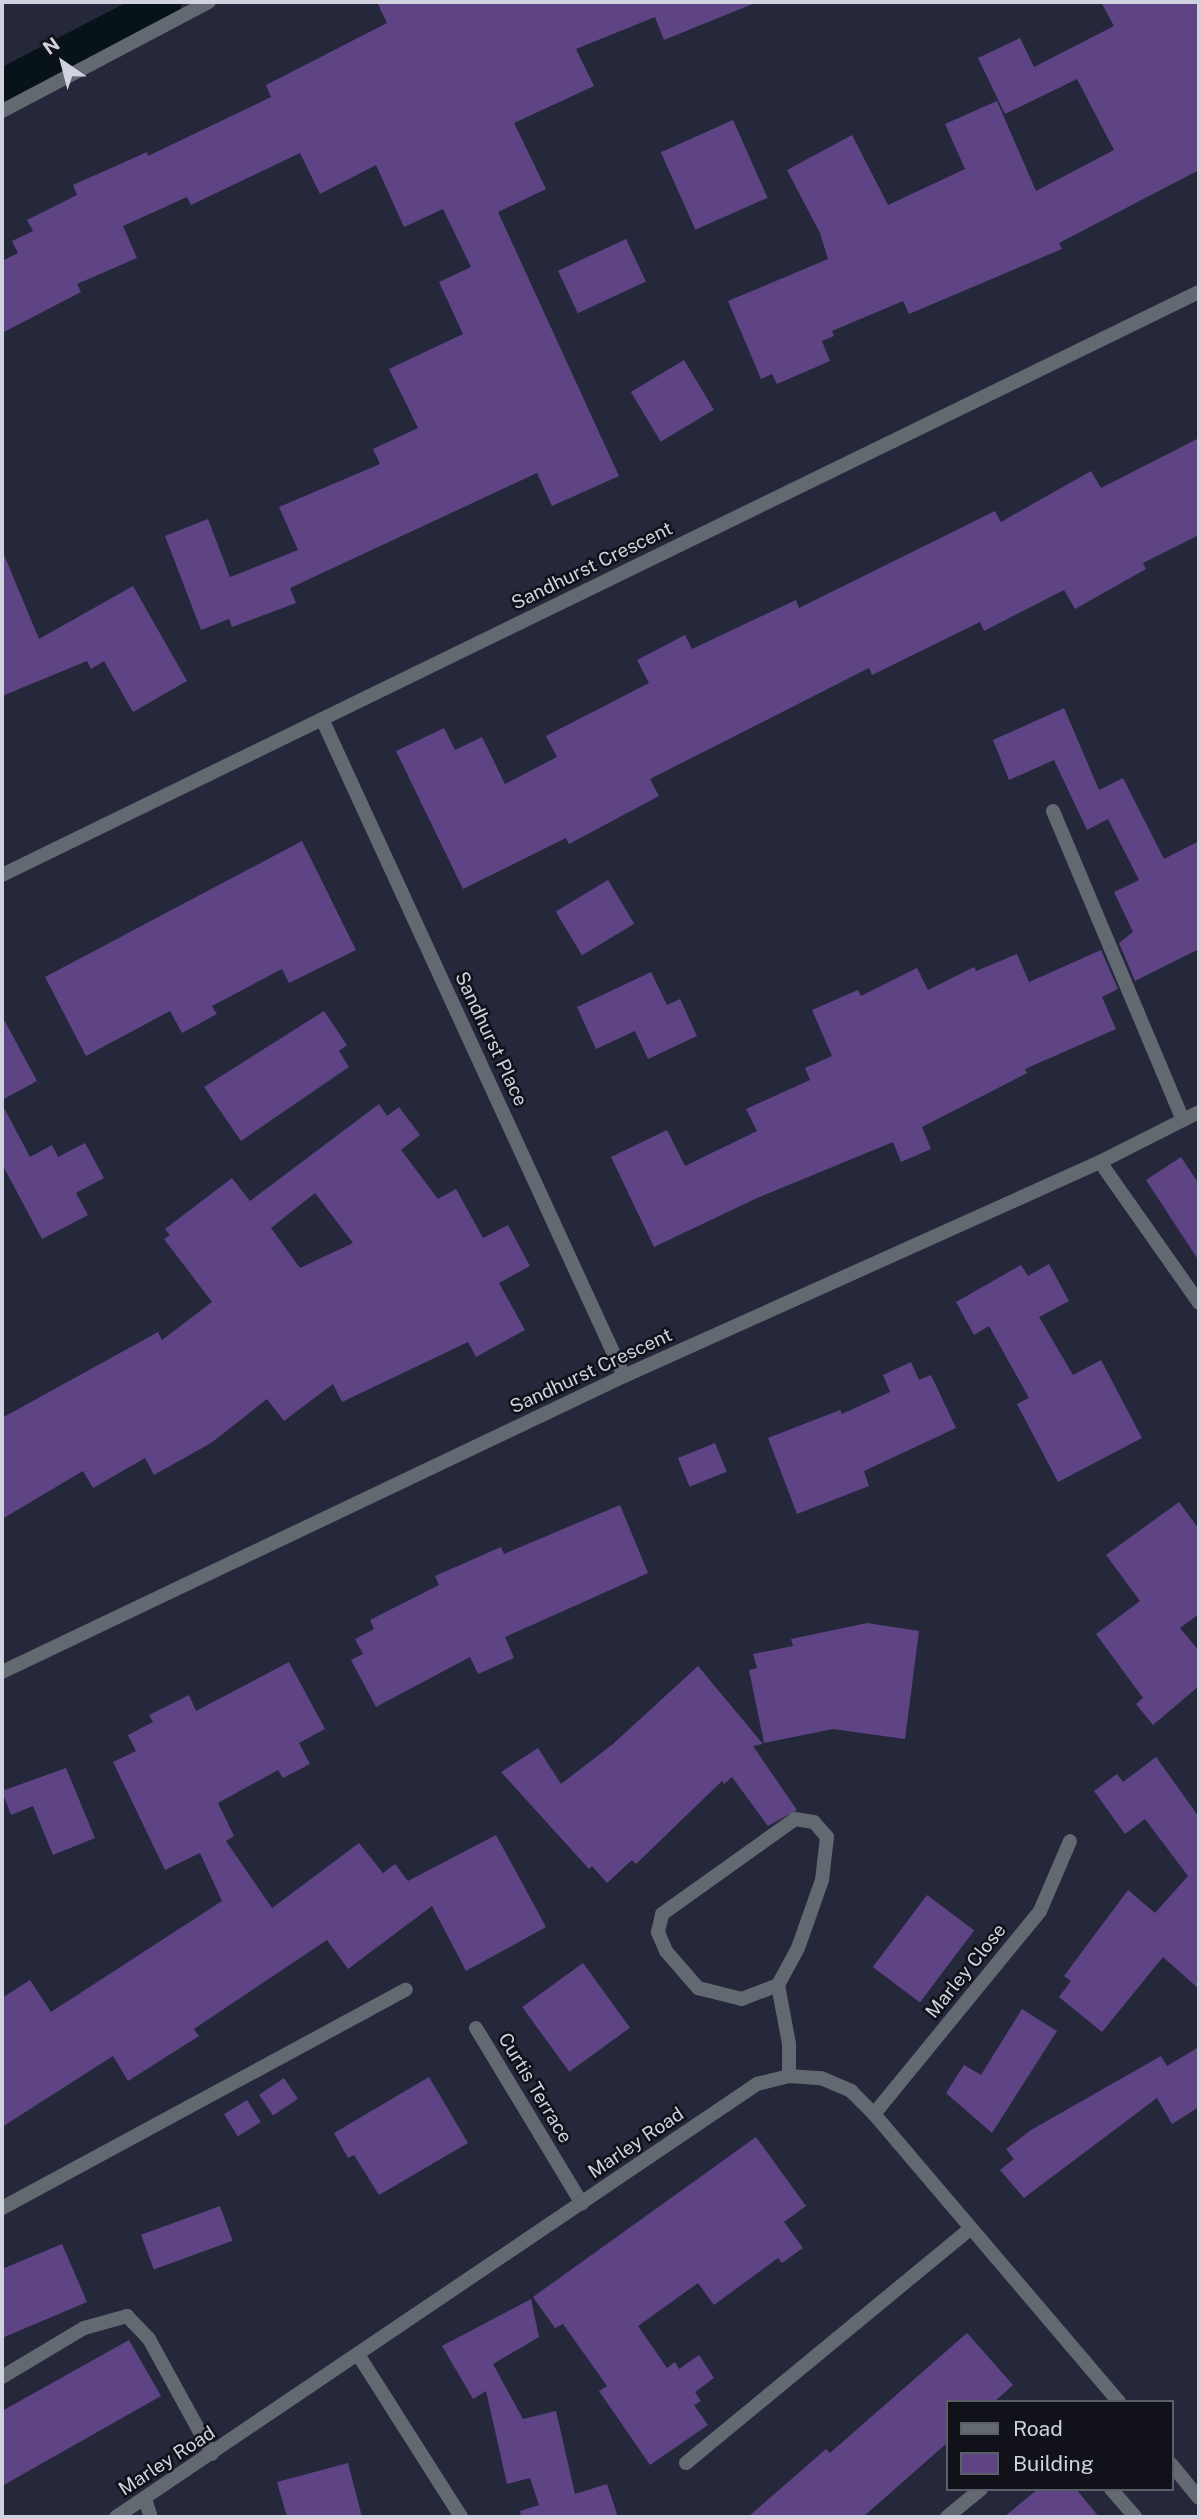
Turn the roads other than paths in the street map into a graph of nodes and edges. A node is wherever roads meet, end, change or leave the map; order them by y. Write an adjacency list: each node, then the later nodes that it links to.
1 (209, 2): 2 (street)
2 (2, 111)
3 (1199, 292): 4 (street, Sandhurst Crescent)
4 (322, 719): 6 (street, Sandhurst Crescent); 11 (street, Sandhurst Place)
5 (1054, 811): 8 (street)
6 (2, 875)
7 (1199, 1112): 8 (street, Sandhurst Crescent)
8 (1183, 1120): 9 (street, Sandhurst Crescent)
9 (1100, 1162): 10 (street); 11 (street, Sandhurst Crescent)
10 (1199, 1303)
11 (624, 1376): 12 (street, Sandhurst Crescent)
12 (2, 1672)
13 (1070, 1841): 18 (street, Marley Close)
14 (778, 1985): 14 (street); 17 (street)
15 (406, 1990): 20 (street)
16 (476, 2028): 19 (street, Curtis Terrace)
17 (789, 2076): 18 (street, Marley Road); 19 (street, Marley Road)
18 (874, 2114): 21 (street, Marley Road)
19 (582, 2204): 22 (street, Marley Road)
20 (2, 2208)
21 (971, 2228): 24 (street, Marley Road); 26 (street)
22 (359, 2356): 25 (street, Marley Road); 34 (street)
23 (2, 2377): 25 (street)
24 (1117, 2400)
25 (212, 2454): 31 (street, Marley Road)
26 (686, 2463)
27 (1173, 2466): 30 (street)
28 (979, 2491): 35 (street)
29 (1113, 2491): 36 (street)
30 (1199, 2498)
31 (145, 2499): 32 (street, Marley Road); 33 (street)
32 (116, 2517)
33 (150, 2517)
34 (461, 2517)
35 (947, 2517)
36 (1135, 2517)

